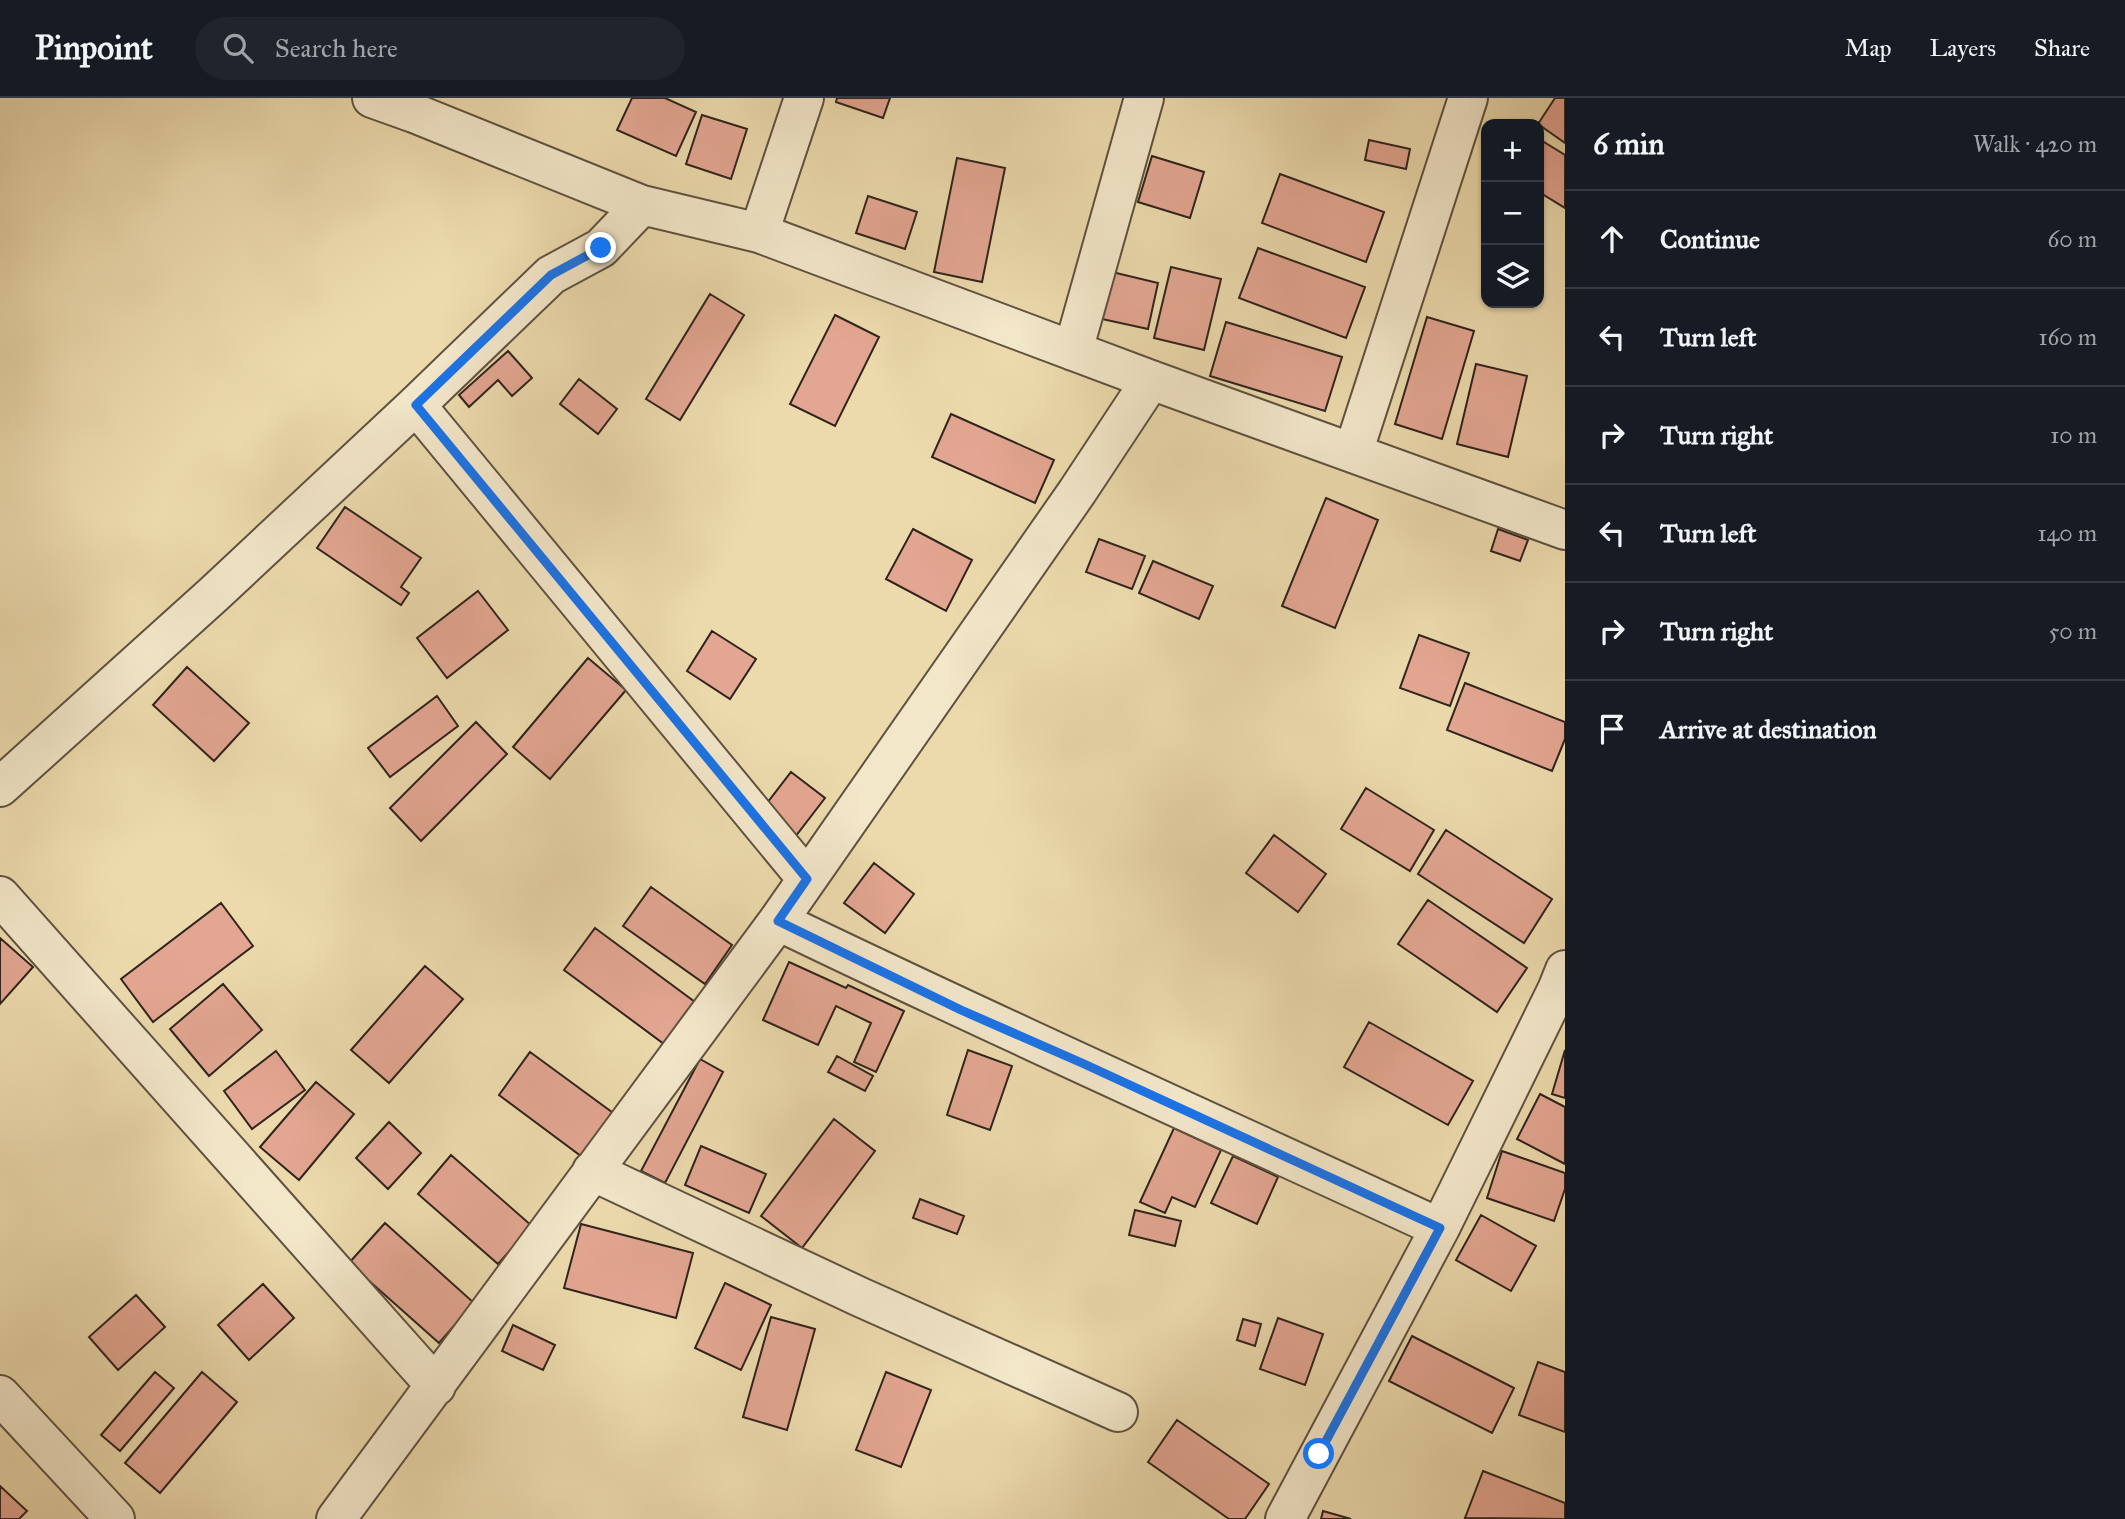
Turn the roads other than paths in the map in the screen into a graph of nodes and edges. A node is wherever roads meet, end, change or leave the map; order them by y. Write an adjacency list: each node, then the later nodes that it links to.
1 (372, 98): 5 (street)
2 (804, 98): 7 (street)
3 (1144, 98): 8 (street)
4 (1468, 98): 11 (street)
5 (418, 105): 6 (street)
6 (642, 205): 7 (street); 10 (street)
7 (759, 233): 8 (street)
8 (1073, 351): 9 (street)
9 (1151, 380): 11 (street); 14 (street)
10 (416, 405): 13 (street); 14 (street)
11 (1353, 453): 12 (street)
12 (1565, 530)
13 (0, 787)
14 (807, 879): 16 (street)
15 (0, 896): 20 (street)
16 (778, 921): 18 (street); 19 (street)
17 (1565, 970): 19 (street)
18 (592, 1171): 20 (street); 22 (street)
19 (1440, 1228): 25 (street)
20 (436, 1387): 24 (street)
21 (0, 1395): 23 (street)
22 (1118, 1412)
23 (115, 1519)
24 (336, 1519)
25 (1285, 1519)

